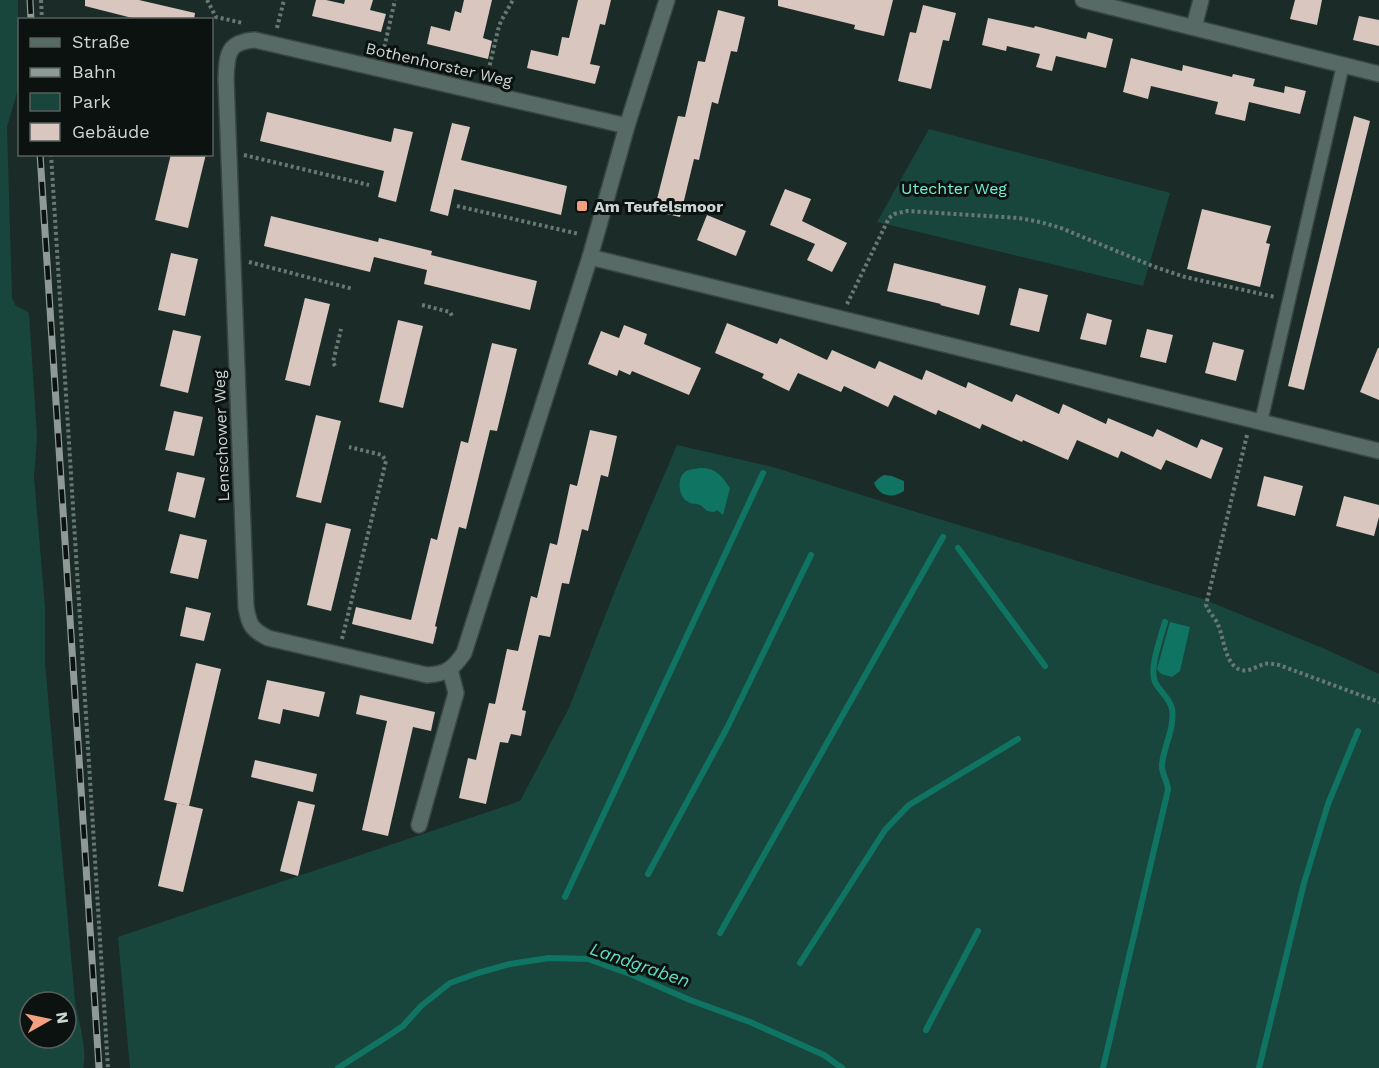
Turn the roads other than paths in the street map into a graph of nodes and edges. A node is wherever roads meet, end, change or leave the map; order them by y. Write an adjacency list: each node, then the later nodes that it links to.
1 (667, 0): 8 (street)
2 (1083, 0): 4 (street)
3 (1201, 0): 4 (street)
4 (1194, 27): 6 (street)
5 (248, 40): 8 (street, Bothenhorster Weg); 12 (street, Lenschower Weg)
6 (1343, 65): 7 (street); 10 (lane)
7 (1379, 74)
8 (627, 126): 9 (street)
9 (590, 256): 10 (street); 12 (street)
10 (1256, 421): 11 (street)
11 (1379, 451)
12 (450, 669): 13 (street)
13 (419, 825)

